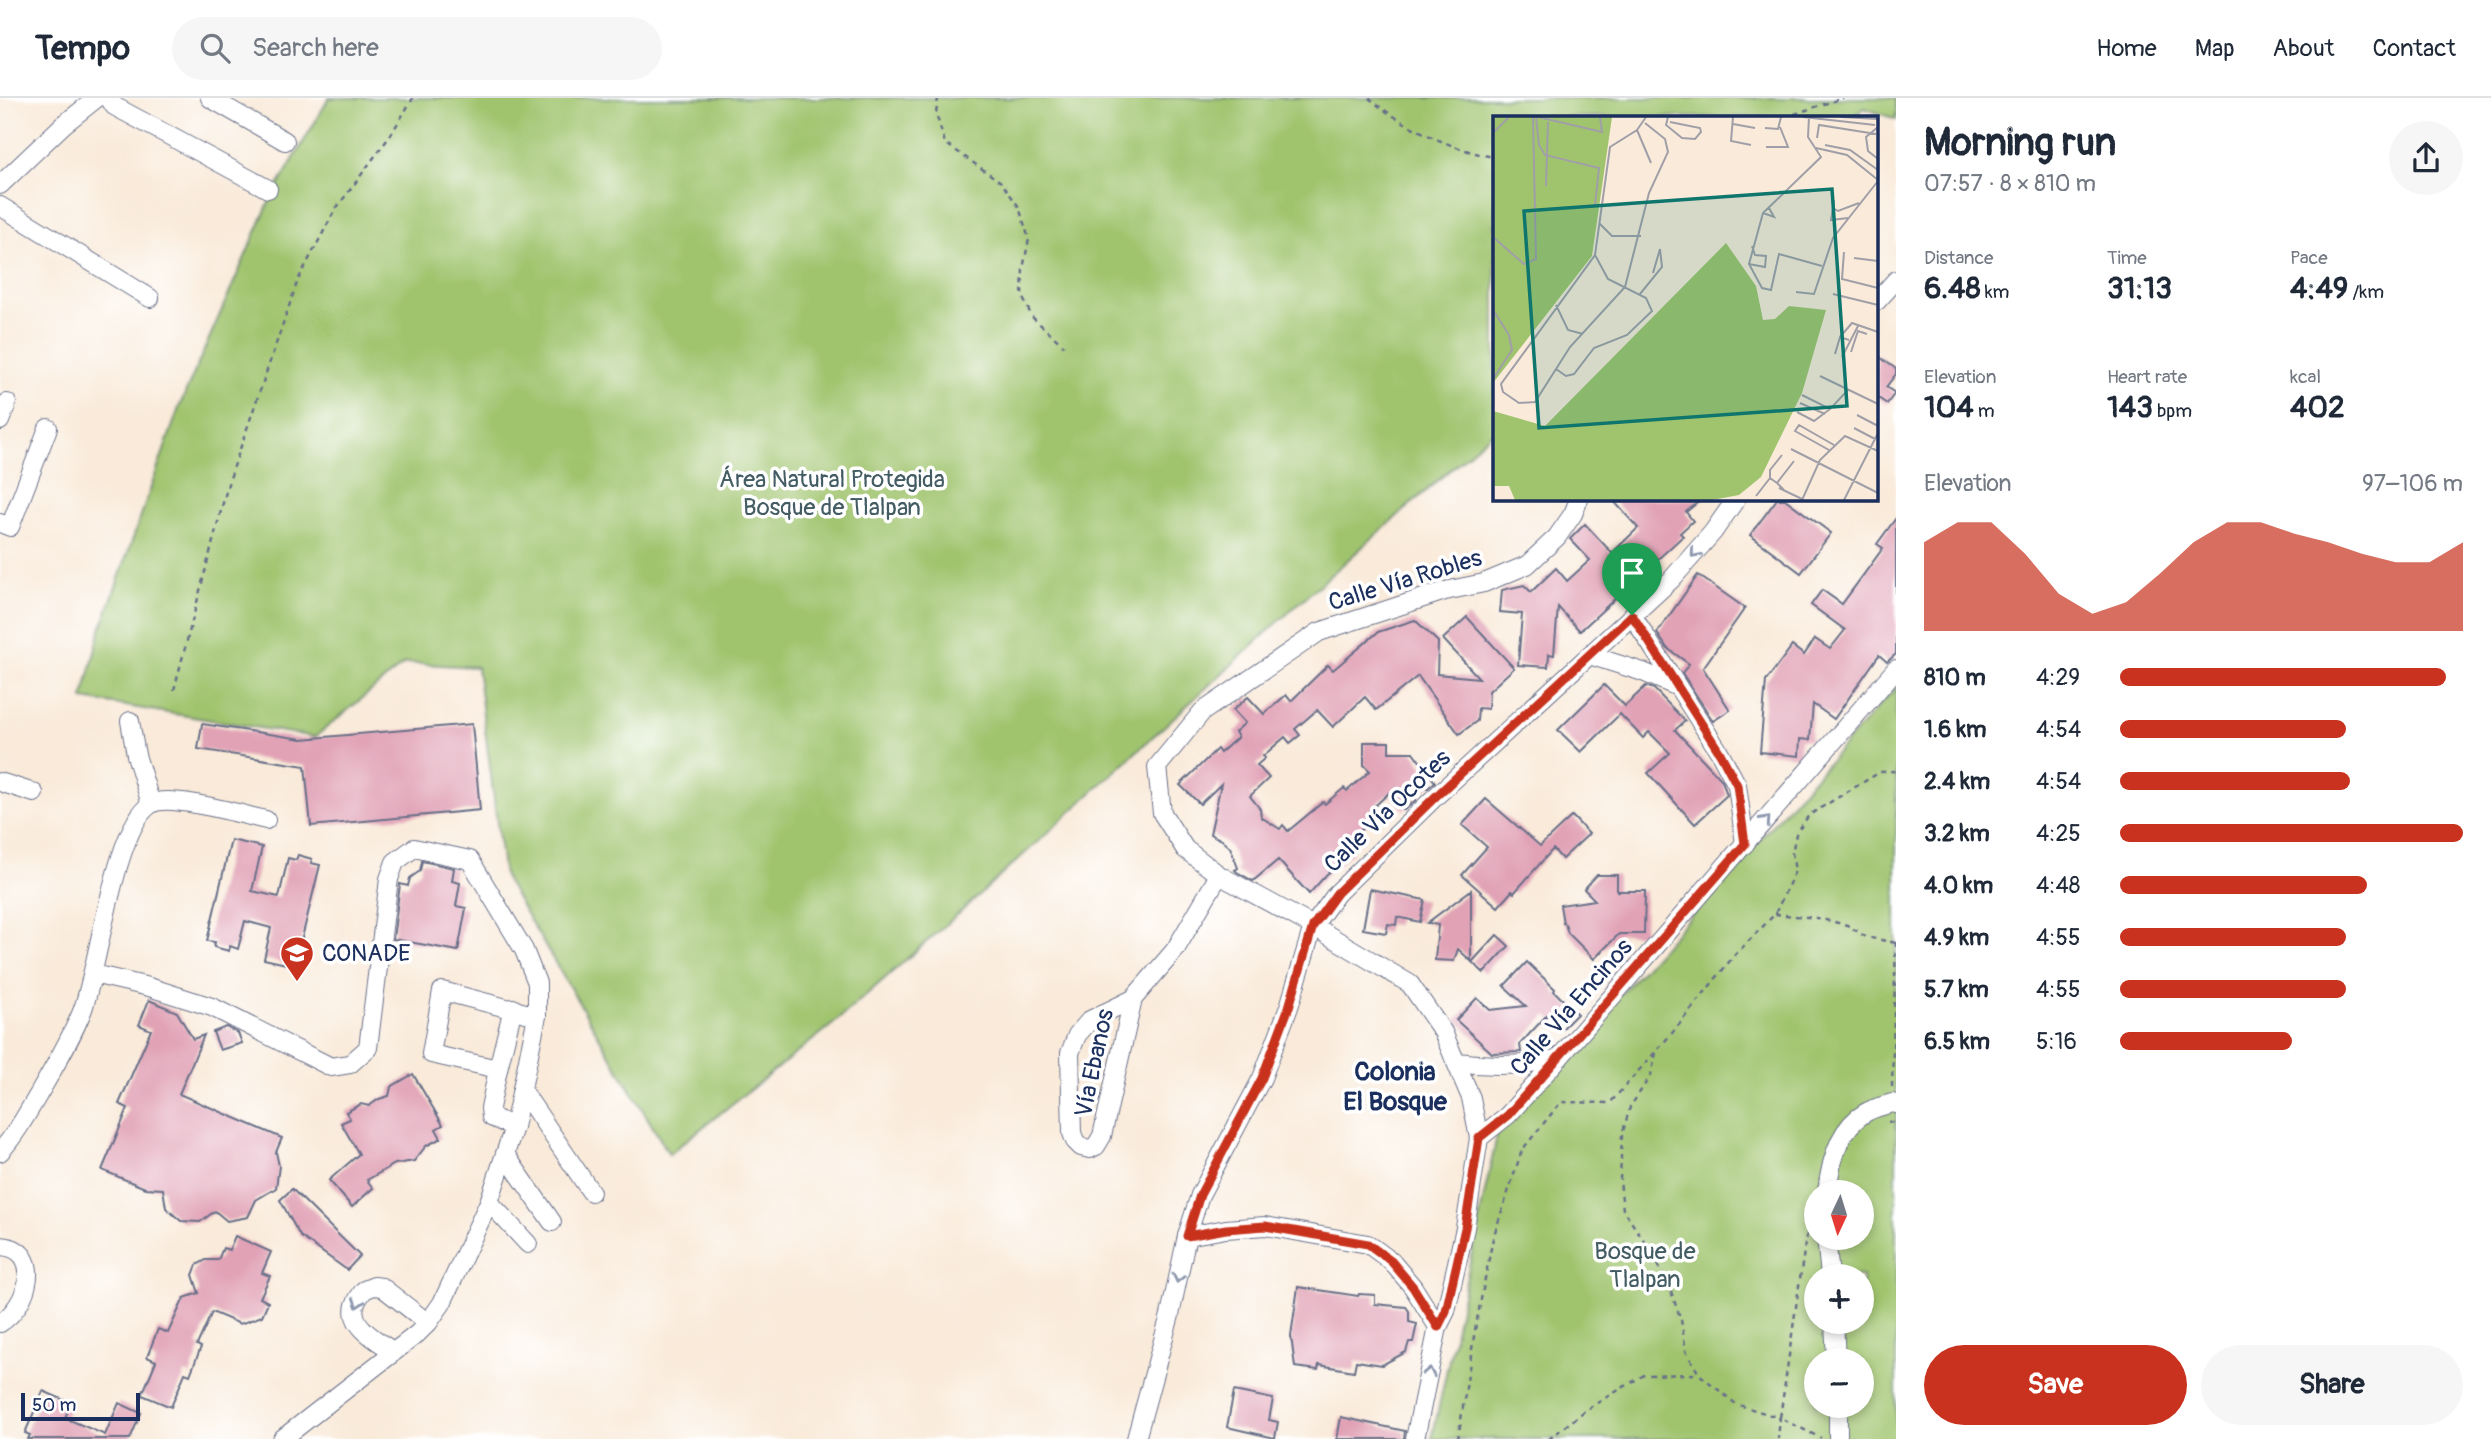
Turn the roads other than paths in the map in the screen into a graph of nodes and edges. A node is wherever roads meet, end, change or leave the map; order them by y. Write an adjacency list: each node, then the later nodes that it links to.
1 (97, 98): 5 (street)
2 (109, 98): 6 (street)
3 (209, 98): 4 (street)
4 (285, 141)
5 (0, 185)
6 (268, 189)
7 (0, 206): 9 (street)
8 (1896, 280): 10 (street)
9 (150, 298)
10 (1878, 300)
11 (48, 428): 14 (street)
12 (1579, 500): 25 (street, Calle Vía Robles)
13 (1735, 500): 15 (street, Calle Vía Ocotes, one-way to 15)
14 (3, 530)
15 (1632, 615): 16 (street, Calle Vía Ocotes); 18 (street)
16 (1589, 655): 18 (street); 26 (street, Calle Vía Ocotes)
17 (1896, 669): 24 (street, Calle Vía Encinos, one-way to 17)
18 (1678, 687): 24 (street)
19 (130, 721): 22 (street)
20 (0, 782): 21 (street)
21 (34, 793)
22 (151, 804): 23 (street); 27 (street)
23 (266, 820)
24 (1745, 844): 31 (street, Calle Vía Encinos)
25 (1219, 875): 26 (street, Calle Vía Robles); 28 (street, Vía Ebanos)
26 (1313, 926): 32 (street, Calle Vía Robles); 44 (street, Calle Vía Ocotes)
27 (93, 974): 30 (street); 38 (street)
28 (1133, 999): 28 (street, Vía Ebanos)
29 (513, 1008): 30 (street); 33 (street); 33 (street)
30 (537, 1016): 34 (street)
31 (1558, 1059): 32 (street); 37 (street, Calle Vía Encinos)
32 (1457, 1062): 37 (street, Calle Vía Robles)
33 (498, 1069): 36 (street)
34 (522, 1090): 36 (street); 41 (street)
35 (1894, 1104): 40 (street)
36 (514, 1127): 39 (street)
37 (1479, 1138): 49 (street)
38 (0, 1152)
39 (505, 1154): 42 (street); 43 (street)
40 (1828, 1180)
41 (591, 1192)
42 (489, 1202): 45 (street); 48 (street)
43 (552, 1222)
44 (1187, 1236): 49 (street); 53 (street, Calle Vía Ocotes, one-way to 53)
45 (528, 1244)
46 (0, 1247): 47 (street)
47 (0, 1323)
48 (428, 1323): 50 (street); 50 (street, one-way to 50)
49 (1438, 1327): 54 (street, one-way to 49)
50 (394, 1352): 52 (street)
51 (1838, 1418): 55 (street)
52 (282, 1439)
53 (1136, 1439)
54 (1415, 1439)
55 (1838, 1439)

